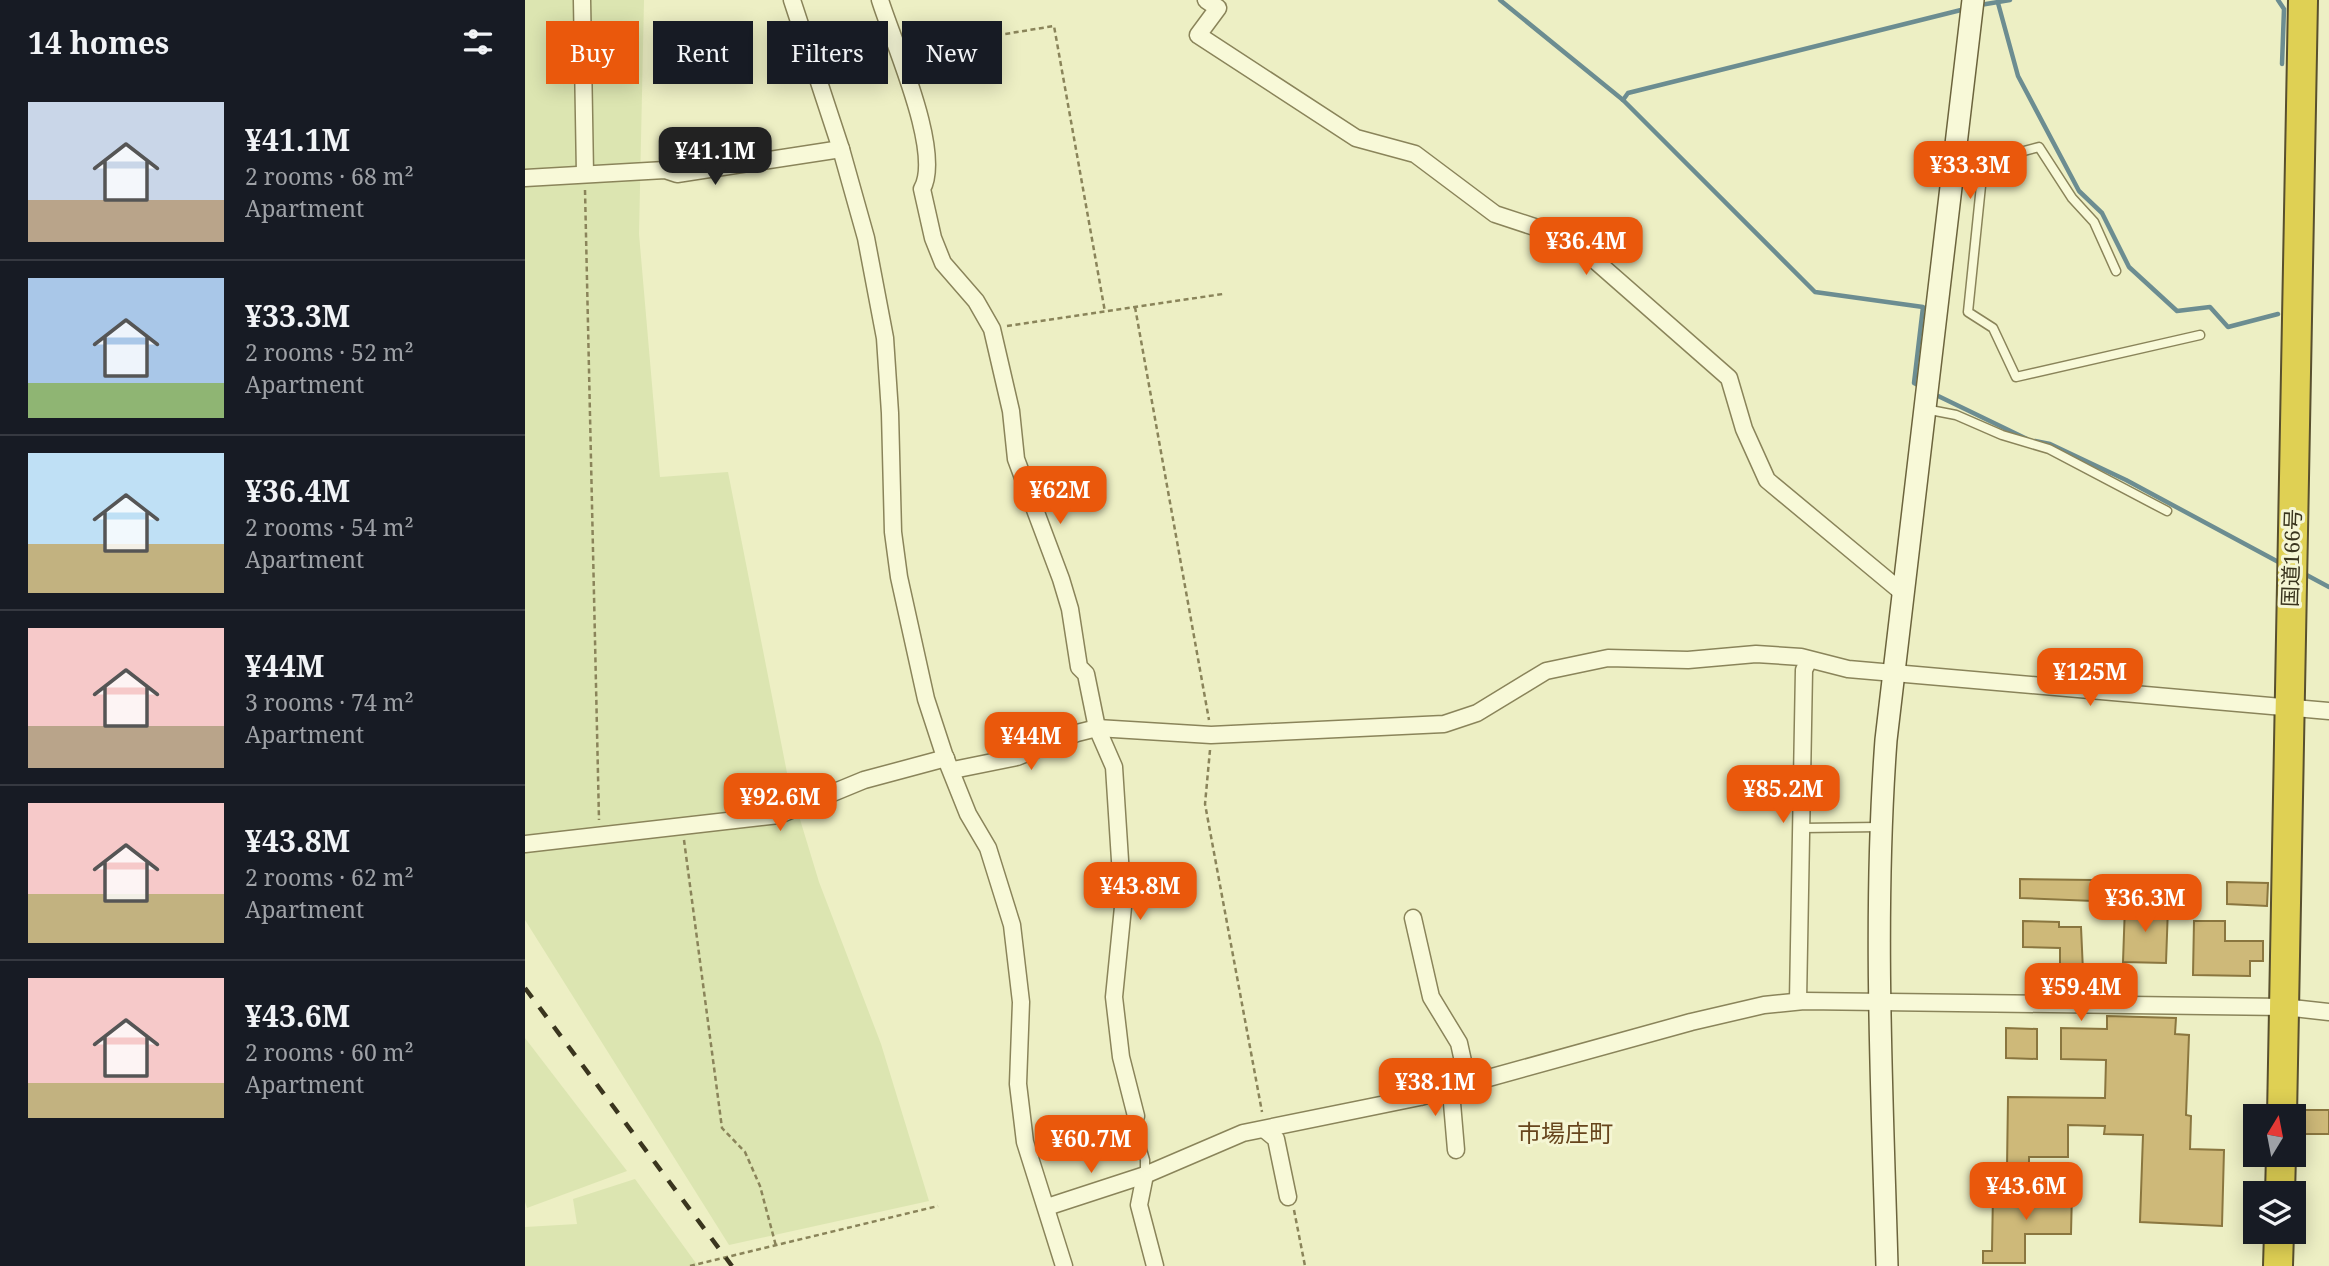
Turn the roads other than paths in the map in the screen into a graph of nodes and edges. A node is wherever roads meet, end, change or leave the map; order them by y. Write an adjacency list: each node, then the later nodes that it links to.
1 (582, 0): 10 (street)
2 (792, 0): 7 (street)
3 (880, 0): 21 (street)
4 (1206, 0): 16 (street)
5 (2303, 0): 19 (highway, 国道166号)
6 (1972, 9): 8 (street)
7 (841, 149): 10 (street); 22 (street)
8 (1954, 156): 9 (lane); 14 (street)
9 (1986, 160): 12 (lane); 13 (lane)
10 (585, 174): 11 (street)
11 (525, 177)
12 (2116, 271)
13 (2200, 335)
14 (1927, 397): 15 (lane); 16 (street)
15 (2167, 511)
16 (1903, 593): 18 (street)
17 (1809, 660): 18 (street); 21 (street); 24 (street)
18 (1894, 673): 19 (street); 23 (street)
19 (2290, 707): 20 (street); 29 (highway, 国道166号)
20 (2329, 711)
21 (1097, 728): 22 (street); 33 (street)
22 (949, 764): 25 (street); 38 (street)
23 (1880, 827): 24 (lane); 28 (street)
24 (1802, 828): 27 (street)
25 (525, 844)
26 (1413, 918): 31 (street)
27 (1798, 1001): 28 (street); 31 (street)
28 (1879, 1002): 29 (street); 42 (street)
29 (2284, 1007): 30 (street); 32 (highway, 国道166号)
30 (2329, 1012)
31 (1461, 1085): 34 (street); 35 (street)
32 (2282, 1104)
33 (1134, 1121): 36 (lane)
34 (1265, 1130): 36 (street); 37 (street)
35 (1456, 1150)
36 (1145, 1175): 38 (street); 41 (street)
37 (1289, 1197)
38 (1047, 1207): 40 (street)
39 (2279, 1244): 43 (highway)
40 (1064, 1266)
41 (1155, 1266)
42 (1887, 1266)
43 (2278, 1266)

